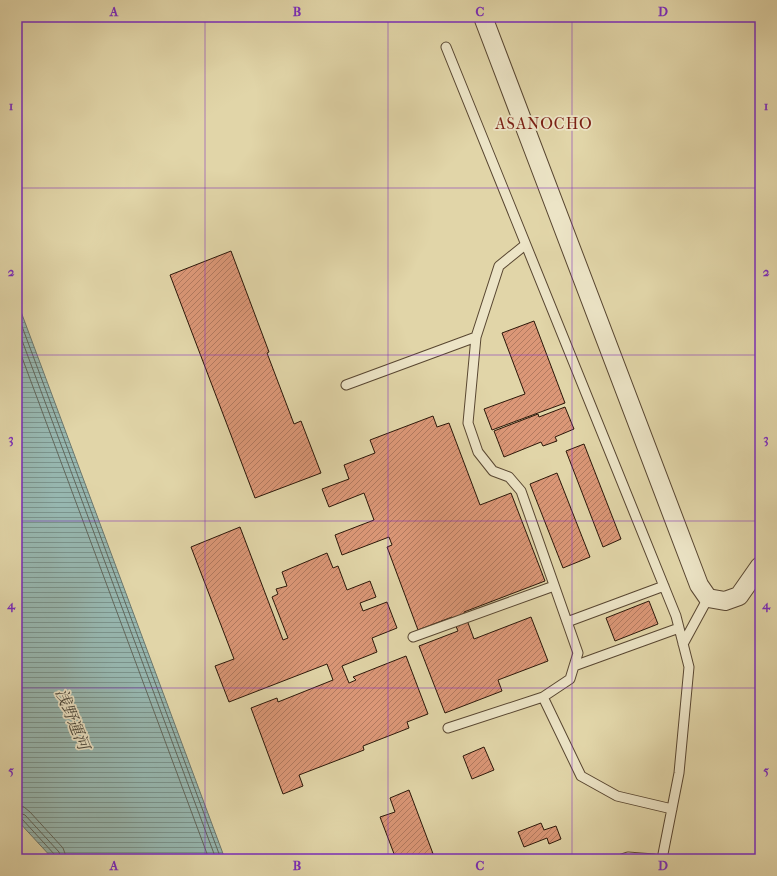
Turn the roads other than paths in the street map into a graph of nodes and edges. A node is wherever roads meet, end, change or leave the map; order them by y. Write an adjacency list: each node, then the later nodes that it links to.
1 (483, 17): 9 (street)
2 (446, 47): 3 (lane)
3 (525, 245): 4 (lane); 8 (lane)
4 (476, 337): 5 (lane); 7 (lane)
5 (346, 385)
6 (760, 566): 9 (street)
7 (554, 586): 10 (lane); 12 (lane)
8 (664, 586): 10 (lane); 11 (lane)
9 (708, 598): 13 (lane)
10 (567, 622): 14 (lane)
11 (679, 628): 13 (lane); 14 (lane)
12 (413, 637)
13 (683, 644): 17 (lane)
14 (574, 666): 15 (lane)
15 (543, 697): 16 (lane); 17 (lane)
16 (448, 728)
17 (672, 809): 20 (lane)
18 (622, 859): 19 (lane)
19 (654, 859)
20 (662, 859)

